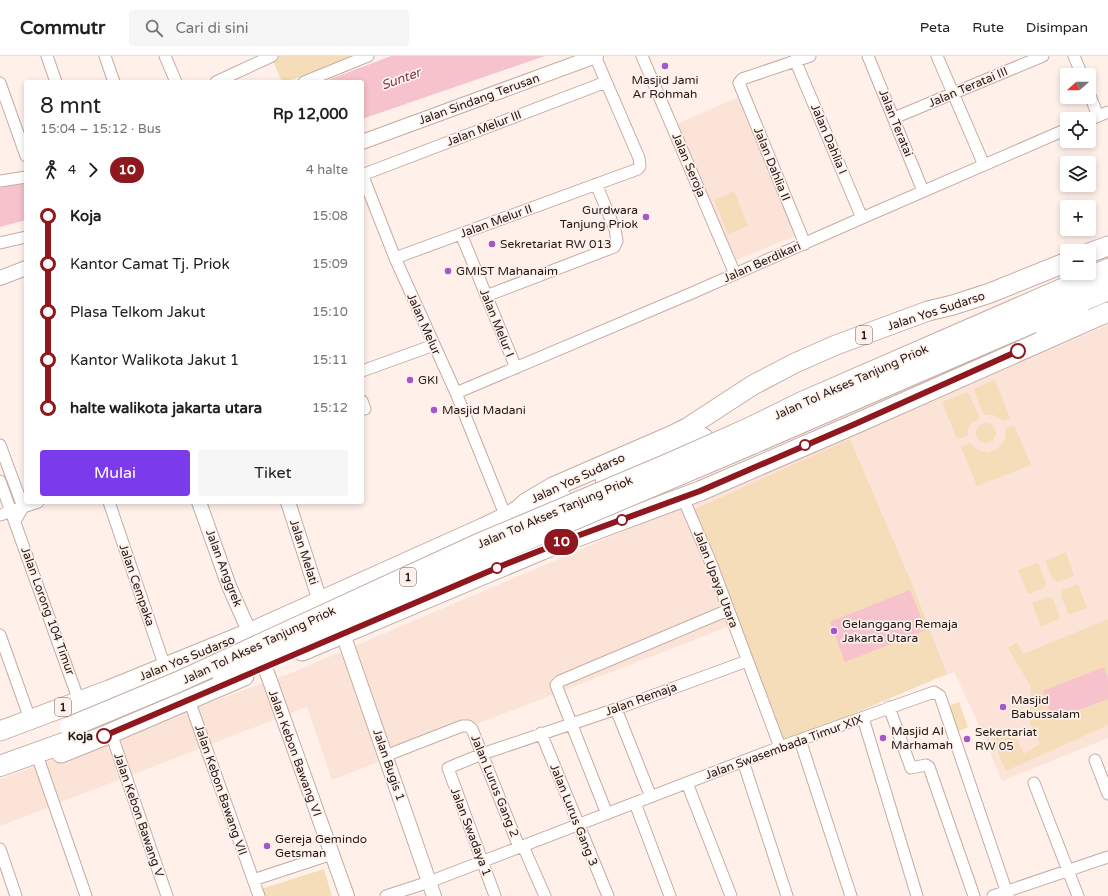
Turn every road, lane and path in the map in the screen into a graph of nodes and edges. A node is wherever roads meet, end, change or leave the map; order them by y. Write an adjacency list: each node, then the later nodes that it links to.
1 (47, 56): 16 (street)
2 (105, 56): 17 (street)
3 (165, 56): 18 (street)
4 (272, 56): 19 (street)
5 (368, 56): 20 (street)
6 (596, 56): 22 (street, Jalan Melur II); 28 (street, Jalan Sindang Terusan)
7 (642, 56): 48 (street, Jalan Seroja)
8 (810, 56): 13 (street)
9 (868, 56): 26 (street, Jalan Teratai)
10 (937, 56): 23 (street)
11 (1043, 56): 14 (street, Jalan Teratai III)
12 (1074, 56): 15 (street)
13 (795, 60): 37 (street, Jalan Dahlia I); 41 (street, Jalan Dahlia II)
14 (1025, 60): 23 (street, Jalan Teratai III)
15 (1079, 68)
16 (55, 80)
17 (113, 80)
18 (175, 80)
19 (220, 80)
20 (309, 80)
21 (0, 82): 29 (street)
22 (606, 82): 31 (street, Jalan Melur III); 35 (street, Jalan Melur II)
23 (954, 94): 26 (street, Jalan Teratai III); 30 (street)
24 (1093, 104): 25 (street)
25 (1098, 116)
26 (894, 118): 36 (street, Jalan Teratai)
27 (1060, 132): 30 (street, Jalan Berdikari)
28 (364, 141)
29 (24, 150)
30 (984, 165): 36 (street, Jalan Berdikari)
31 (364, 173)
32 (24, 177): 34 (street)
33 (364, 179): 44 (street, Jalan Melur)
34 (0, 181)
35 (596, 184): 38 (street, Jalan Melur II); 51 (street)
36 (924, 191): 37 (street, Jalan Berdikari)
37 (862, 218): 41 (street, Jalan Berdikari)
38 (461, 234): 44 (street, Jalan Melur II); 51 (street, Jalan Melur I)
39 (24, 237): 40 (street)
40 (0, 243)
41 (805, 244): 48 (street, Jalan Berdikari)
42 (1108, 246): 43 (highway)
43 (1096, 250)
44 (395, 258): 55 (street, Jalan Melur)
45 (1060, 265): 69 (highway, Jalan Yos Sudarso / 1)
46 (24, 269): 49 (street)
47 (1108, 269): 59 (highway, Jalan Tol Akses Tanjung Priok / 1)
48 (735, 274): 56 (street, Jalan Berdikari)
49 (0, 278)
50 (1108, 290): 59 (highway, Jalan Tol Akses Tanjung Priok / 1)
51 (486, 296): 56 (street, Jalan Melur I)
52 (1108, 301): 54 (highway)
53 (1108, 312): 54 (highway, 1)
54 (1043, 340): 62 (highway, 1)
55 (434, 344): 57 (street); 58 (street, Jalan Melur)
56 (516, 368): 58 (street, Jalan Berdikari)
57 (364, 370)
58 (456, 393): 69 (street, Jalan Melur)
59 (747, 431): 69 (highway); 97 (highway, Jalan Tol Akses Tanjung Priok / 1, bridge); 103 (highway, Jalan Tol Akses Tanjung Priok / 1, bridge)
60 (0, 445): 67 (street)
61 (0, 481): 70 (street, Jalan Lorong 104 Timur)
62 (683, 498): 73 (highway, 1); 76 (street, Jalan Upaya Utara)
63 (32, 504): 67 (street)
64 (110, 504): 82 (street, Jalan Cempaka)
65 (200, 504): 77 (street, Jalan Anggrek)
66 (289, 504): 75 (street, Jalan Melati)
67 (23, 507): 70 (street)
68 (0, 515): 70 (street)
69 (511, 515): 71 (highway, Jalan Yos Sudarso / 1)
70 (13, 516): 86 (street, Jalan Lorong 104 Timur)
71 (452, 542): 72 (highway, Jalan Yos Sudarso / 1); 73 (highway)
72 (416, 558): 74 (highway); 75 (highway, Jalan Yos Sudarso / 1)
73 (466, 582): 74 (highway, 1)
74 (430, 597): 78 (highway, 1)
75 (320, 601): 77 (highway, Jalan Yos Sudarso / 1)
76 (728, 610): 81 (street, Jalan Upaya Utara); 90 (street)
77 (249, 633): 80 (highway, Jalan Yos Sudarso / 1); 83 (street, Jalan Kebon Bawang VI)
78 (344, 634): 83 (highway, 1); 99 (street, Jalan Bugis 1)
79 (0, 635): 91 (street)
80 (199, 653): 82 (highway, Jalan Yos Sudarso / 1); 84 (highway)
81 (748, 661): 88 (street, Jalan Remaja); 96 (street)
82 (165, 667): 86 (highway, Jalan Yos Sudarso / 1)
83 (265, 667): 84 (highway, 1); 115 (street, Jalan Kebon Bawang VI)
84 (214, 689): 85 (highway, 1)
85 (189, 700): 92 (highway, 1); 119 (street, Jalan Kebon Bawang VII)
86 (79, 701): 91 (highway, Jalan Yos Sudarso / 1)
87 (889, 707): 89 (street, Jalan Swasembada Timur XIX); 121 (street, Jalan Swasembada Timur XIX); 137 (street)
88 (616, 709): 90 (street, Jalan Remaja); 109 (street)
89 (863, 718): 94 (street, Jalan Swasembada Timur XIX); 136 (street)
90 (570, 723): 93 (street, Jalan Remaja); 111 (street)
91 (15, 725): 95 (highway)
92 (111, 733): 101 (highway, 1); 124 (street, Jalan Kebon Bawang V)
93 (541, 733): 98 (street, Jalan Remaja); 112 (street, Jalan Lurus Gang 3)
94 (800, 740): 96 (street, Jalan Swasembada Timur XIX); 135 (street)
95 (0, 742)
96 (780, 747): 102 (street, Jalan Swasembada Timur XIX)
97 (0, 751)
98 (482, 754): 99 (street, Jalan Lurus Gang 2); 104 (street, Jalan Remaja); 113 (street, Jalan Lurus Gang 2)
99 (385, 756): 120 (street, Jalan Bugis 1)
100 (1095, 760): 108 (street)
101 (39, 761): 105 (highway, 1); 123 (street)
102 (743, 761): 106 (street, Jalan Swasembada Timur XIX); 134 (street)
103 (0, 766)
104 (447, 769): 117 (street, Jalan Swadaya 1)
105 (0, 776)
106 (687, 783): 109 (street, Jalan Swasembada Timur XIX); 133 (street)
107 (1034, 783): 118 (street)
108 (1108, 794)
109 (651, 797): 110 (street, Jalan Swasembada Timur XIX)
110 (635, 803): 111 (street, Jalan Swasembada Timur XIX); 132 (street)
111 (607, 814): 112 (street, Jalan Swasembada Timur XIX)
112 (578, 825): 113 (street, Jalan Swasembada Timur XIX); 131 (street, Jalan Lurus Gang 3)
113 (521, 846): 117 (street, Jalan Swasembada Timur XIX); 130 (street, Jalan Lurus Gang 2)
114 (0, 849): 122 (street)
115 (332, 854): 119 (street); 126 (street, Jalan Kebon Bawang VI)
116 (1108, 857): 118 (street)
117 (482, 861): 120 (street, Jalan Swasembada Timur XIX); 129 (street, Jalan Swadaya 1)
118 (1068, 872): 121 (street); 139 (street)
119 (253, 880): 125 (street, Jalan Kebon Bawang VII)
120 (429, 882): 127 (street); 128 (street, Jalan Bugis 1)
121 (1007, 894): 138 (street)
122 (16, 896)
123 (86, 896)
124 (167, 896)
125 (259, 896)
126 (347, 896)
127 (386, 896)
128 (434, 896)
129 (495, 896)
130 (545, 896)
131 (608, 896)
132 (670, 896)
133 (731, 896)
134 (787, 896)
135 (851, 896)
136 (917, 896)
137 (974, 896)
138 (993, 896)
139 (1078, 896)

